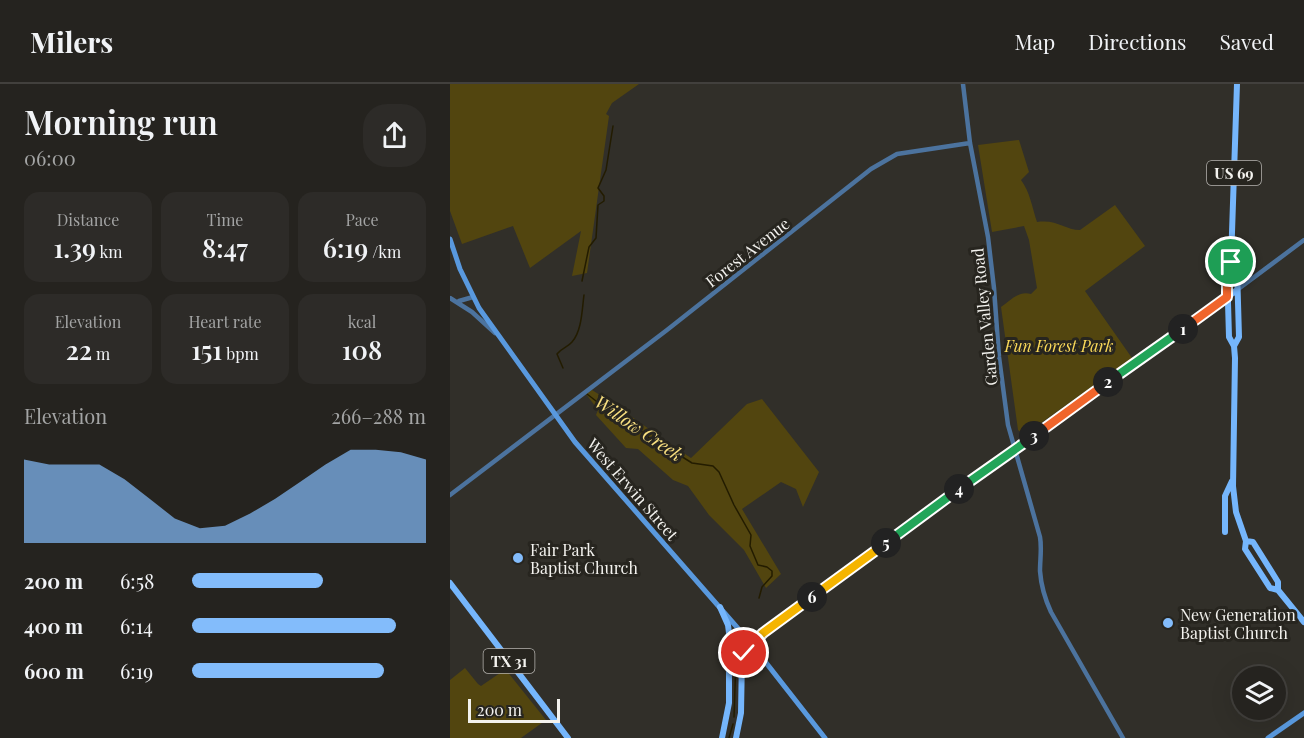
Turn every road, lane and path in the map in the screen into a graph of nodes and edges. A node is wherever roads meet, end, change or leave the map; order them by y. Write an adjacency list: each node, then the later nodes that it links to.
1 (963, 84): 3 (street, Garden Valley Road)
2 (1237, 84): 6 (main road, US 69)
3 (970, 143): 14 (street, Forest Avenue); 15 (street, Garden Valley Road)
4 (450, 239): 8 (main road, West Erwin Street)
5 (1304, 240): 7 (street)
6 (1231, 262): 7 (main road, US 69); 9 (main road, US 69)
7 (1237, 290): 9 (main road); 13 (main road)
8 (472, 297): 11 (street); 12 (main road, West Erwin Street)
9 (1227, 297): 13 (main road); 15 (main road)
10 (450, 298): 11 (street)
11 (456, 301): 12 (street)
12 (495, 334): 14 (main road, West Erwin Street)
13 (1234, 346): 16 (main road)
14 (555, 414): 17 (street, Forest Avenue); 22 (main road, West Erwin Street)
15 (1015, 449): 24 (main road); 35 (street, Garden Valley Road)
16 (1233, 481): 18 (main road); 19 (main road)
17 (450, 495)
18 (1225, 532)
19 (1246, 541): 21 (main road); 21 (main road)
20 (450, 583): 31 (main road, TX 31)
21 (1278, 590): 23 (main road)
22 (720, 607): 24 (main road, West Erwin Street); 27 (main road)
23 (1304, 622)
24 (751, 643): 25 (main road); 26 (main road, West Erwin Street); 27 (main road)
25 (744, 653): 26 (main road); 30 (main road)
26 (761, 656): 34 (main road, West Erwin Street)
27 (729, 663): 29 (main road)
28 (1304, 713): 36 (main road)
29 (727, 719): 30 (main road); 32 (main road)
30 (740, 722): 33 (main road)
31 (568, 738)
32 (722, 738)
33 (736, 738)
34 (825, 738)
35 (1124, 738)
36 (1268, 738)

